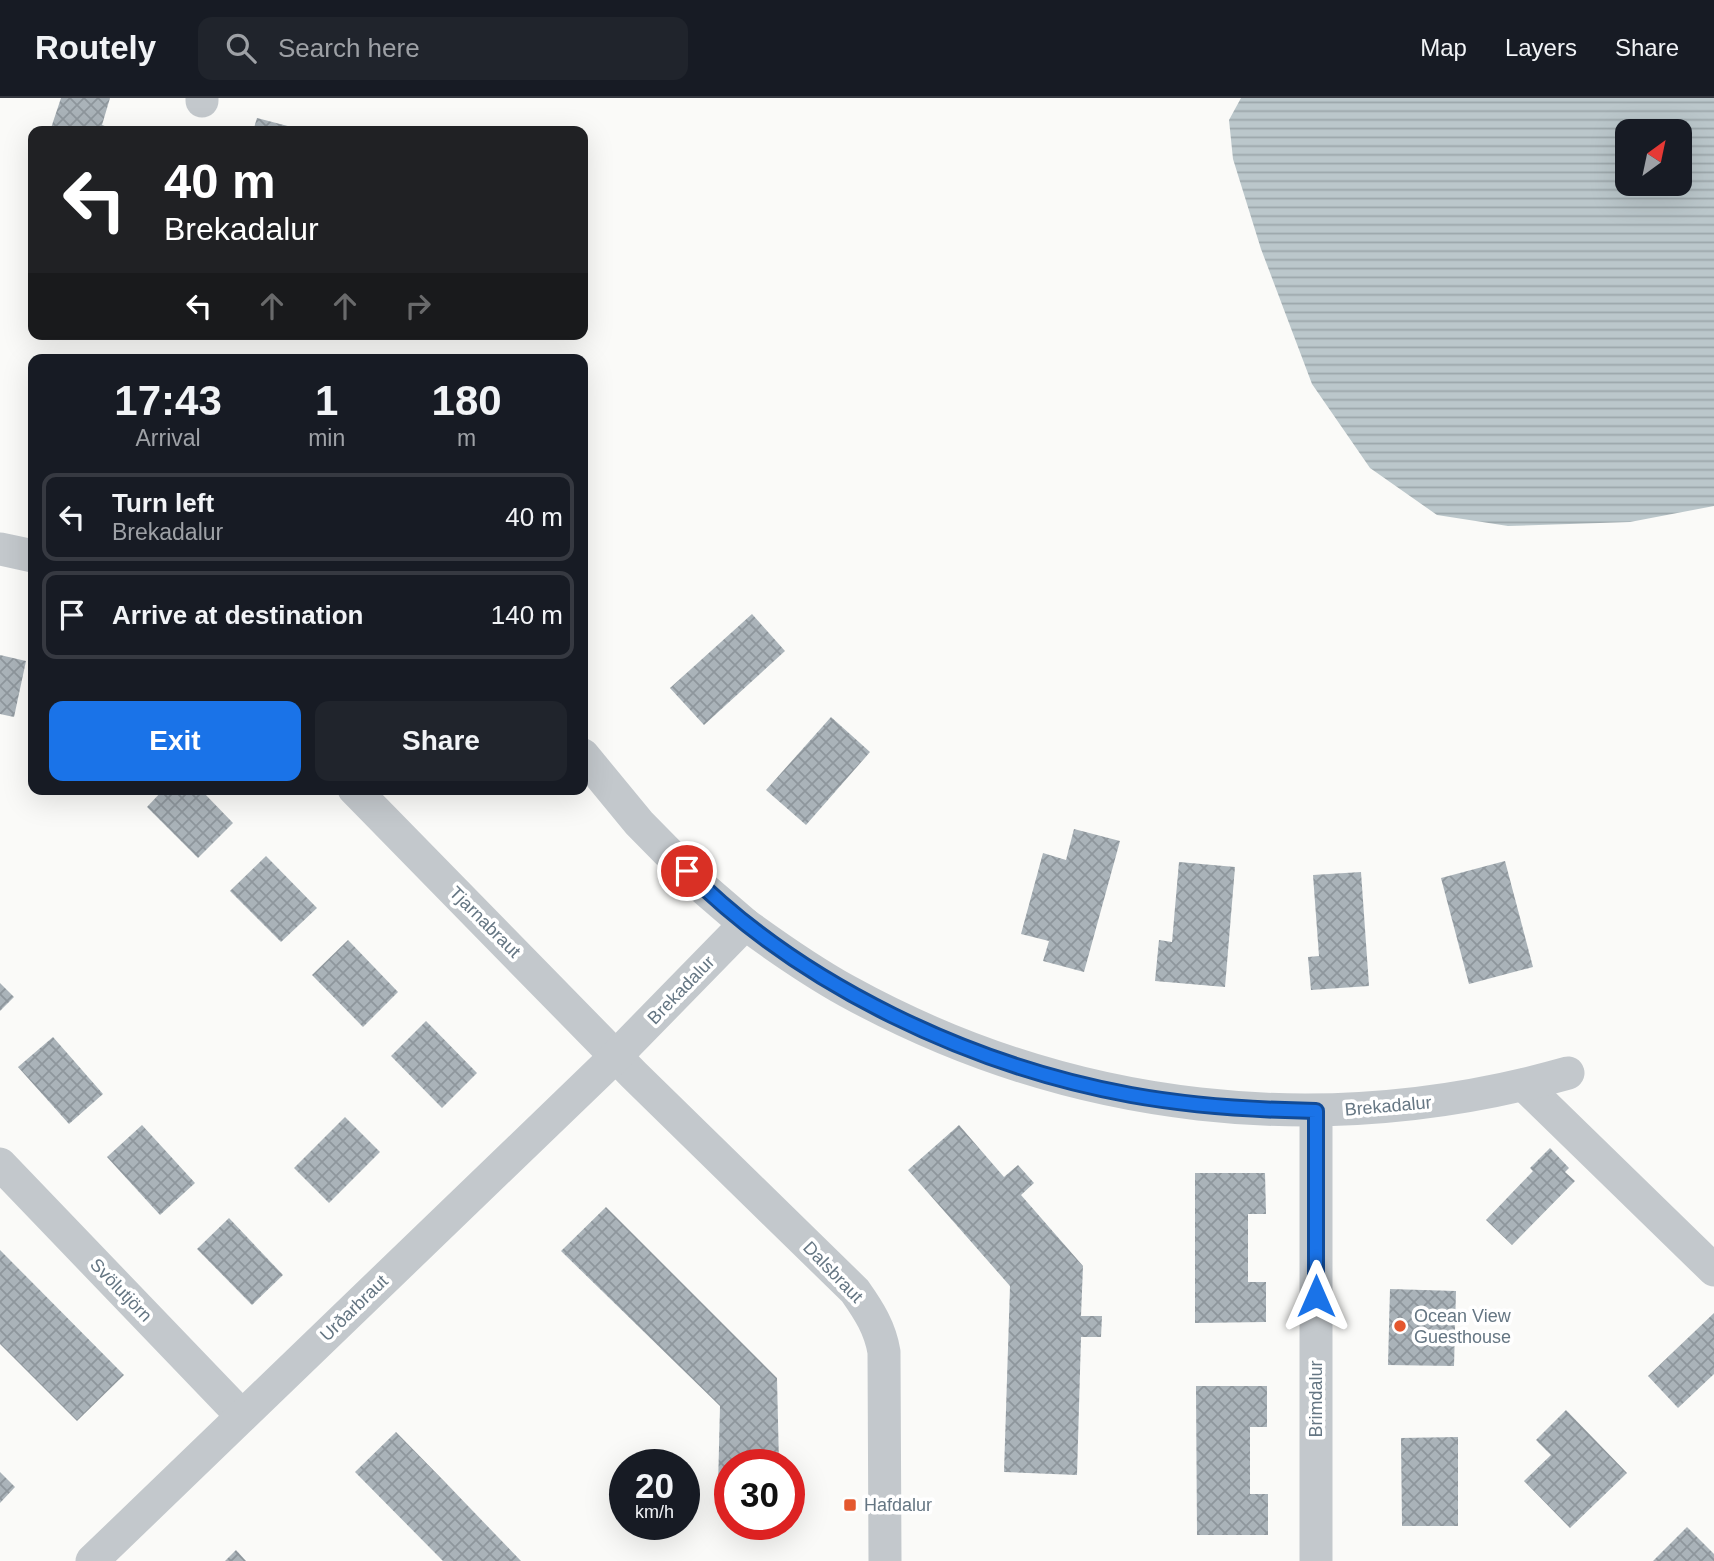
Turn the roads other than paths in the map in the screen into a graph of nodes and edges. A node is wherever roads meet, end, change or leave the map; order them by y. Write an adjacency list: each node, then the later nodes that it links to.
1 (0, 549): 2 (street)
2 (28, 555)
3 (588, 761): 5 (street, Brekadalur)
4 (360, 795): 6 (street, Tjarnabraut)
5 (745, 924): 6 (street, Brekadalur); 9 (street, Brekadalur)
6 (616, 1056): 12 (street, Urðarbraut); 14 (street, Dalsbraut)
7 (1568, 1073): 8 (street, Brekadalur)
8 (1524, 1085): 9 (street, Brekadalur); 11 (street)
9 (1316, 1111): 15 (street, Brimdalur)
10 (0, 1164): 12 (street, Svölutjörn)
11 (1714, 1270)
12 (242, 1416): 13 (street, Urðarbraut)
13 (92, 1561)
14 (885, 1561)
15 (1316, 1561)

